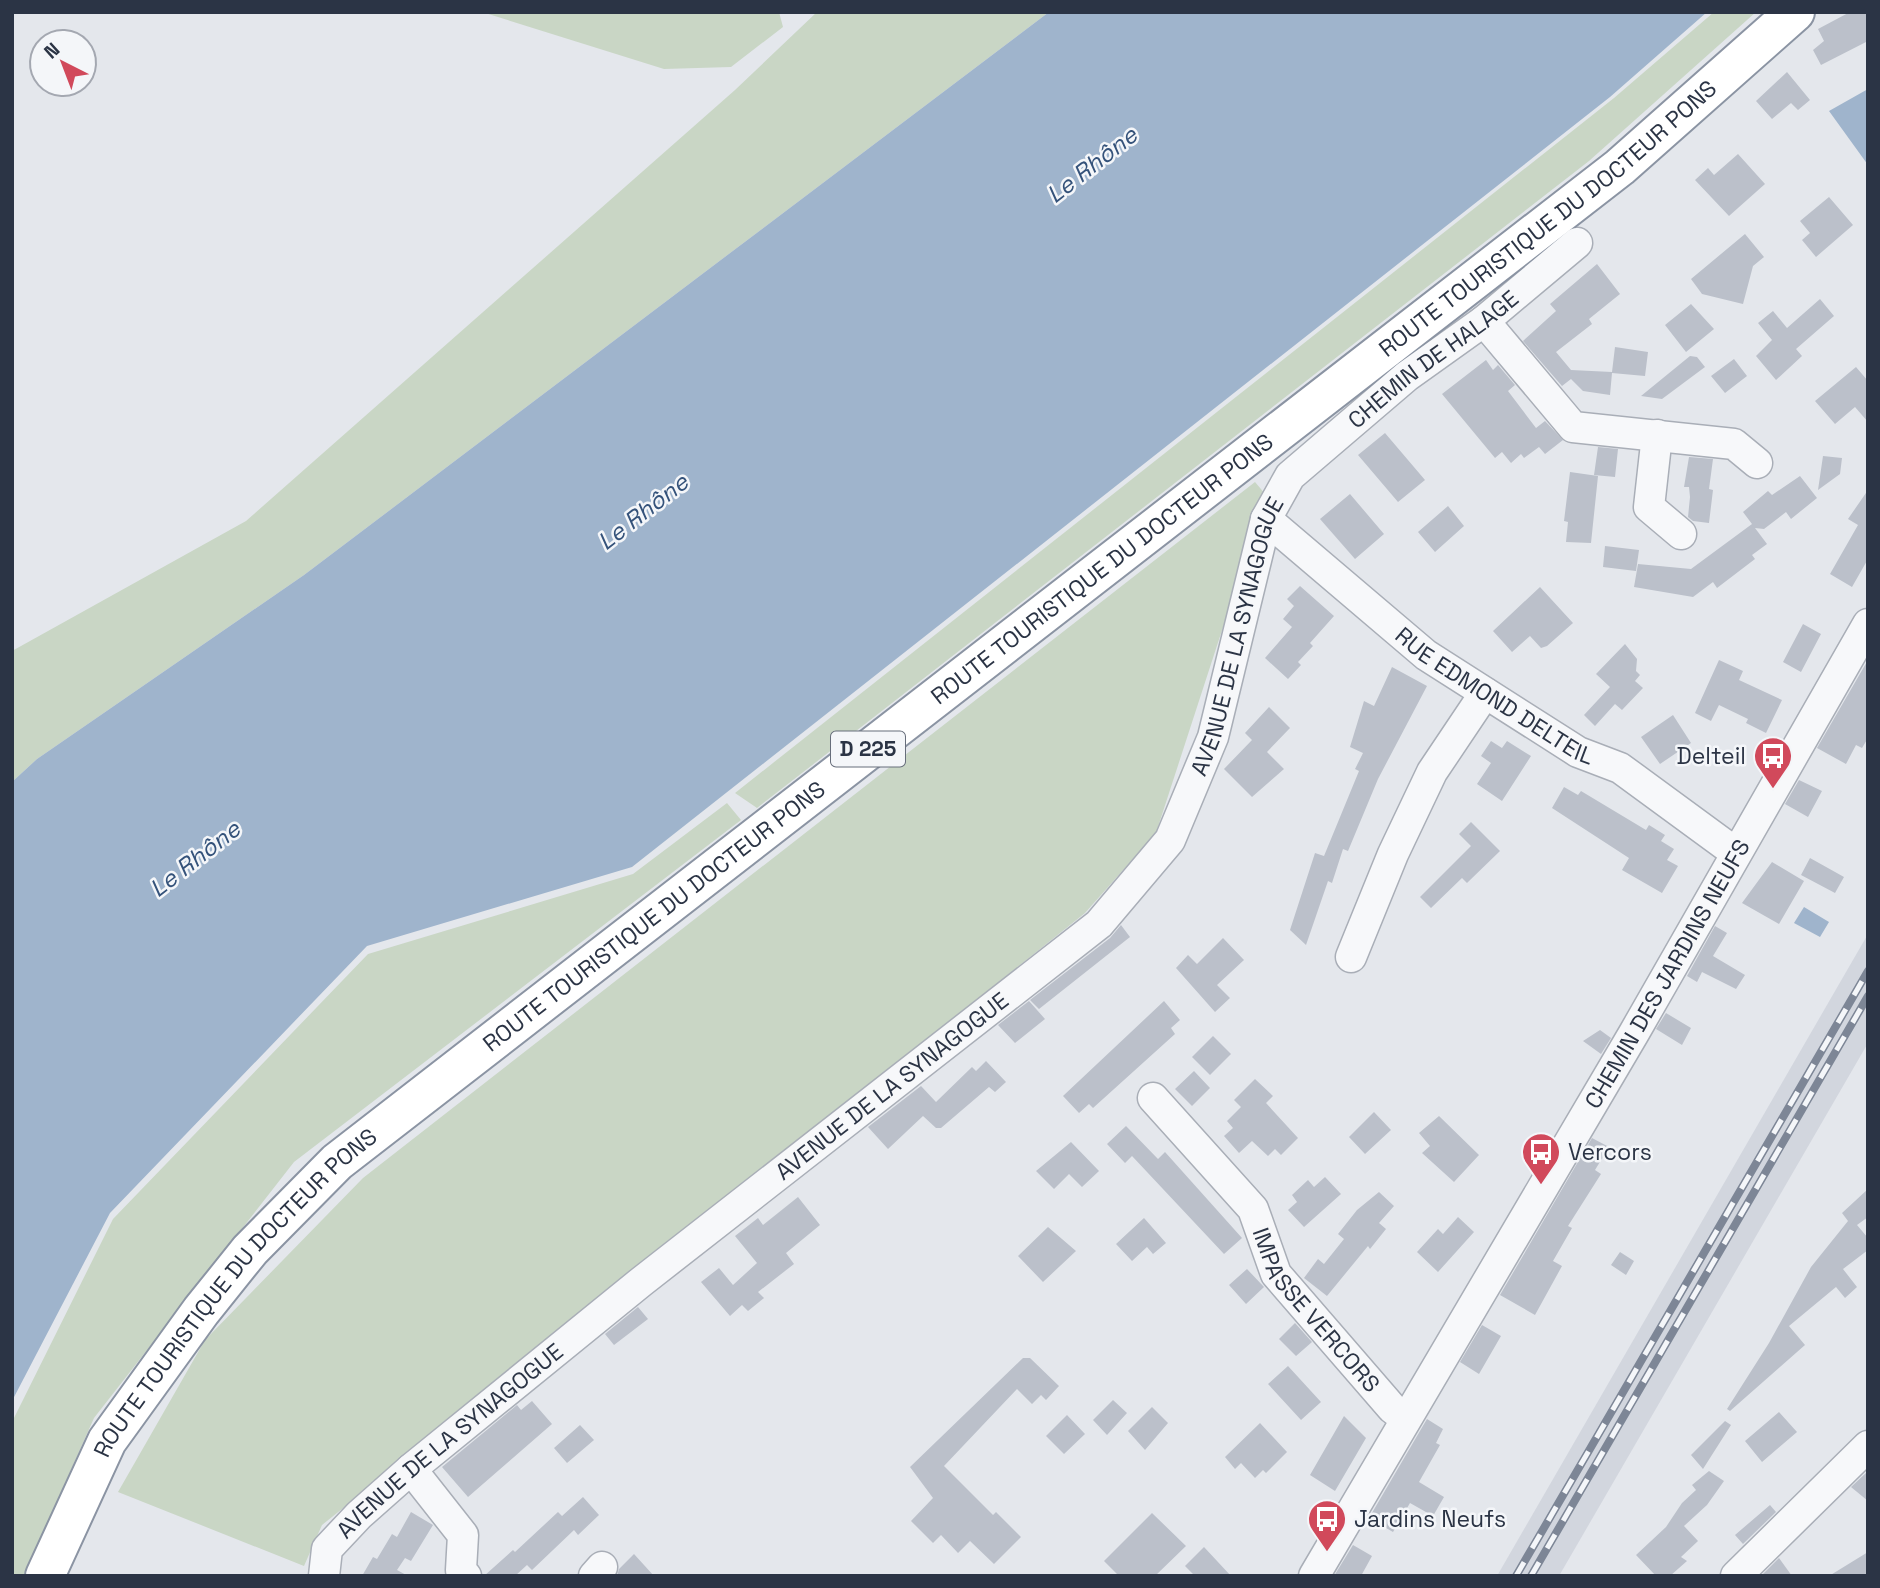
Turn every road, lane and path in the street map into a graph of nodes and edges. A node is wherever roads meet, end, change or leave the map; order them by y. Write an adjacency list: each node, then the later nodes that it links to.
1 (1795, 12): 17 (highway, ROUTE TOURISTIQUE DU DOCTEUR PONS / D 225)
2 (1577, 243): 3 (street, CHEMIN DE HALAGE)
3 (1484, 321): 4 (street); 6 (street, CHEMIN DE HALAGE)
4 (1657, 435): 5 (street); 8 (street)
5 (1757, 463)
6 (1290, 476): 7 (street, AVENUE DE LA SYNAGOGUE)
7 (1266, 520): 10 (street, RUE EDMOND DELTEIL); 16 (street, AVENUE DE LA SYNAGOGUE)
8 (1681, 534)
9 (1868, 624): 11 (street, CHEMIN DES JARDINS NEUFS)
10 (1485, 693): 11 (street, RUE EDMOND DELTEIL); 12 (street)
11 (1736, 853): 14 (street, CHEMIN DES JARDINS NEUFS)
12 (1351, 957)
13 (1153, 1098): 14 (street, IMPASSE VERCORS)
14 (1405, 1418): 20 (street, CHEMIN DES JARDINS NEUFS)
15 (1868, 1446): 21 (street)
16 (411, 1469): 18 (street, AVENUE DE LA SYNAGOGUE); 19 (street)
17 (45, 1576)
18 (324, 1576)
19 (466, 1576)
20 (1314, 1576)
21 (1736, 1576)

